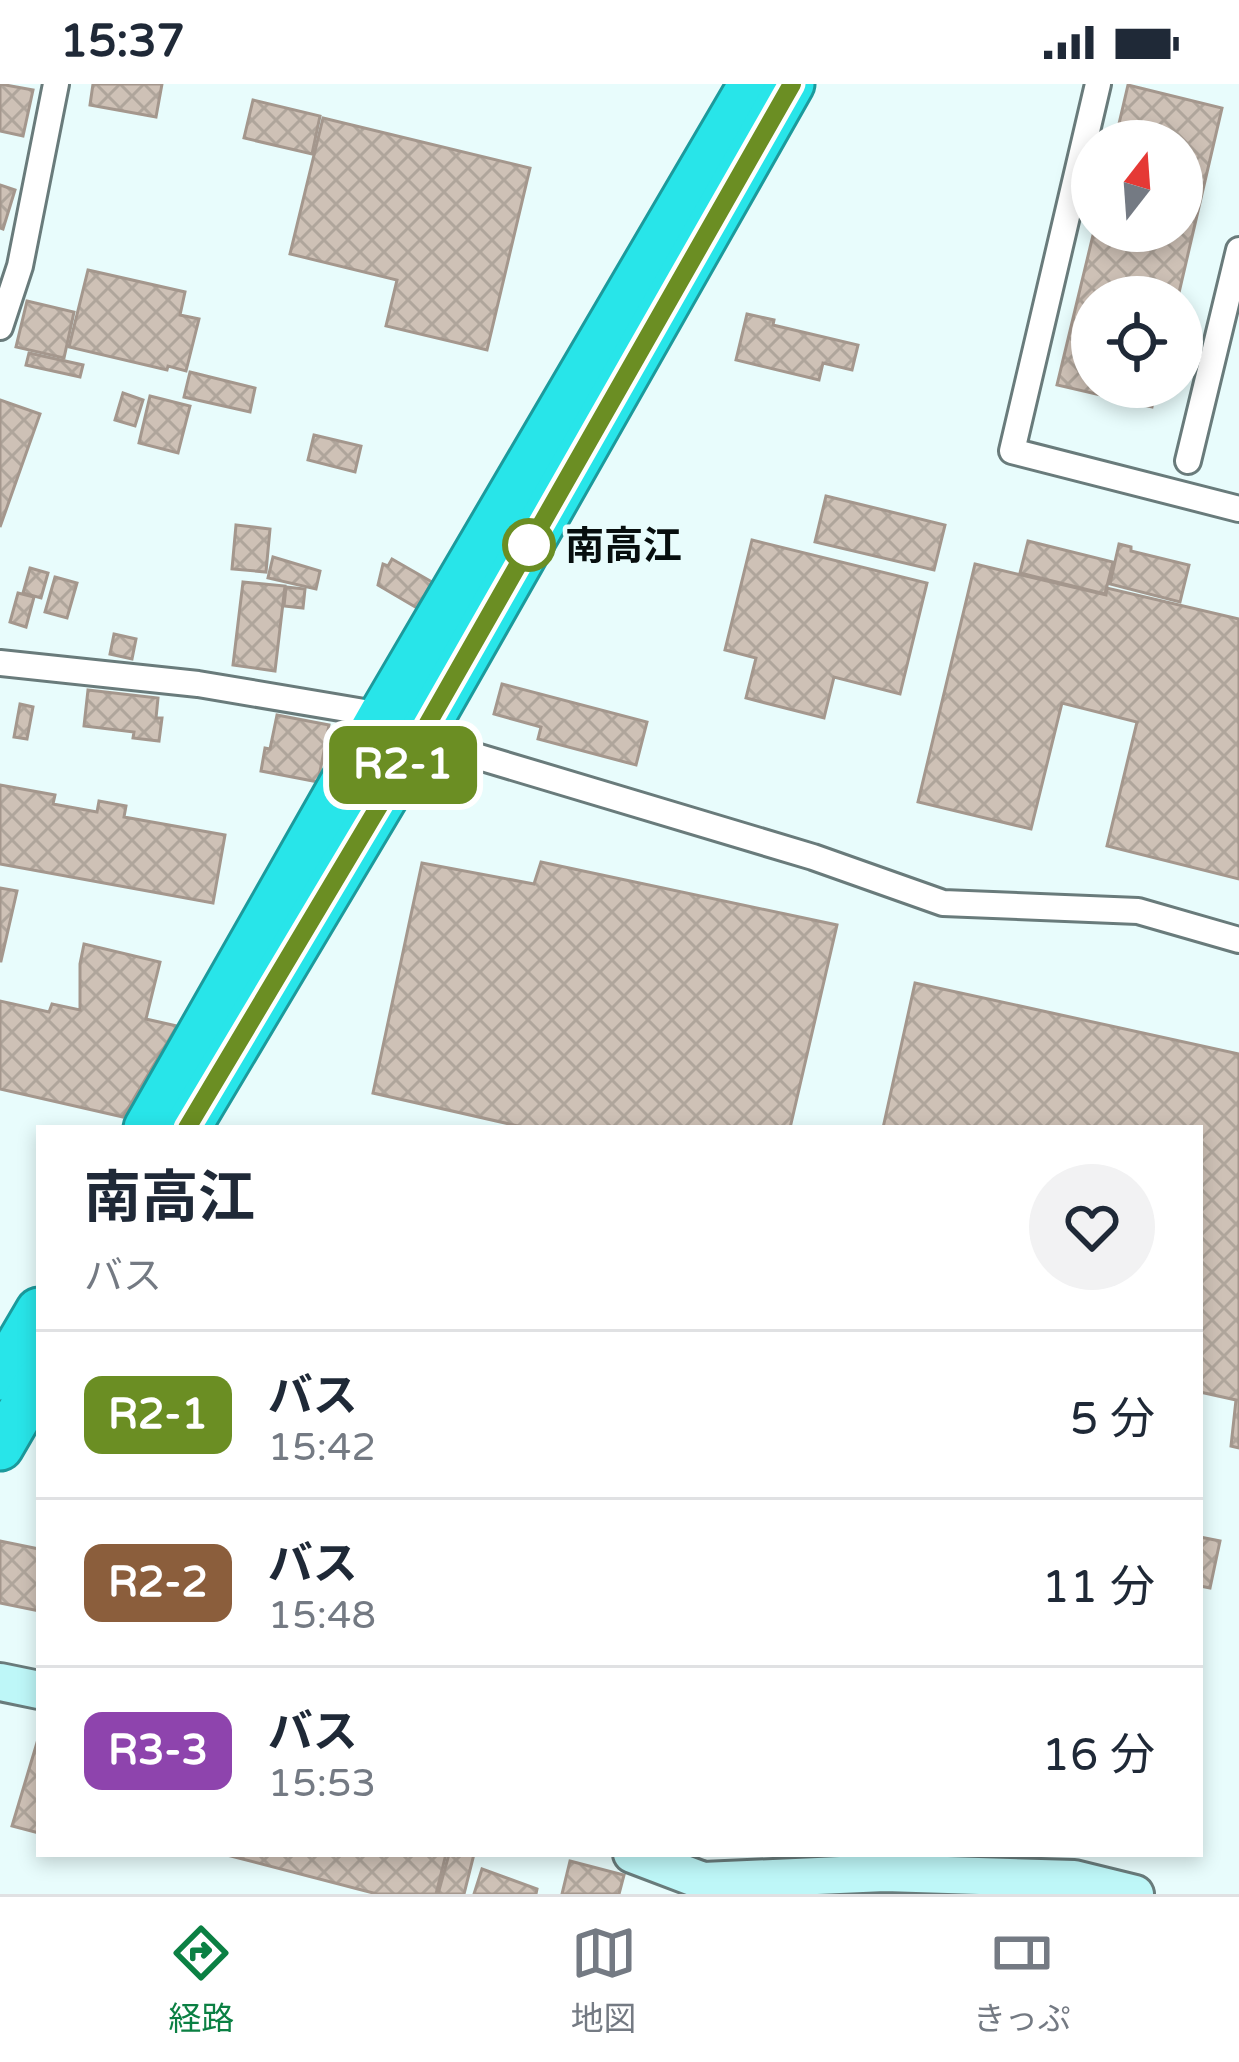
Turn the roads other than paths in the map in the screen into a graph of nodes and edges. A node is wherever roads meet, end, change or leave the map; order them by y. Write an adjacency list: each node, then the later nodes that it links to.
1 (56, 84): 6 (street)
2 (752, 84): 10 (highway)
3 (791, 84): 10 (highway)
4 (1098, 84): 8 (street)
5 (1239, 250): 7 (street)
6 (0, 327)
7 (1188, 461)
8 (1239, 509)
9 (0, 663): 10 (street)
10 (401, 727): 11 (street); 12 (highway); 13 (highway)
11 (1239, 940)
12 (149, 1125)
13 (189, 1125)
14 (36, 1316): 15 (highway)
15 (0, 1377)
16 (36, 1386): 17 (highway)
17 (0, 1447)
18 (0, 1682): 19 (street)
19 (36, 1689)
20 (640, 1857): 21 (street)
21 (1135, 1894)

